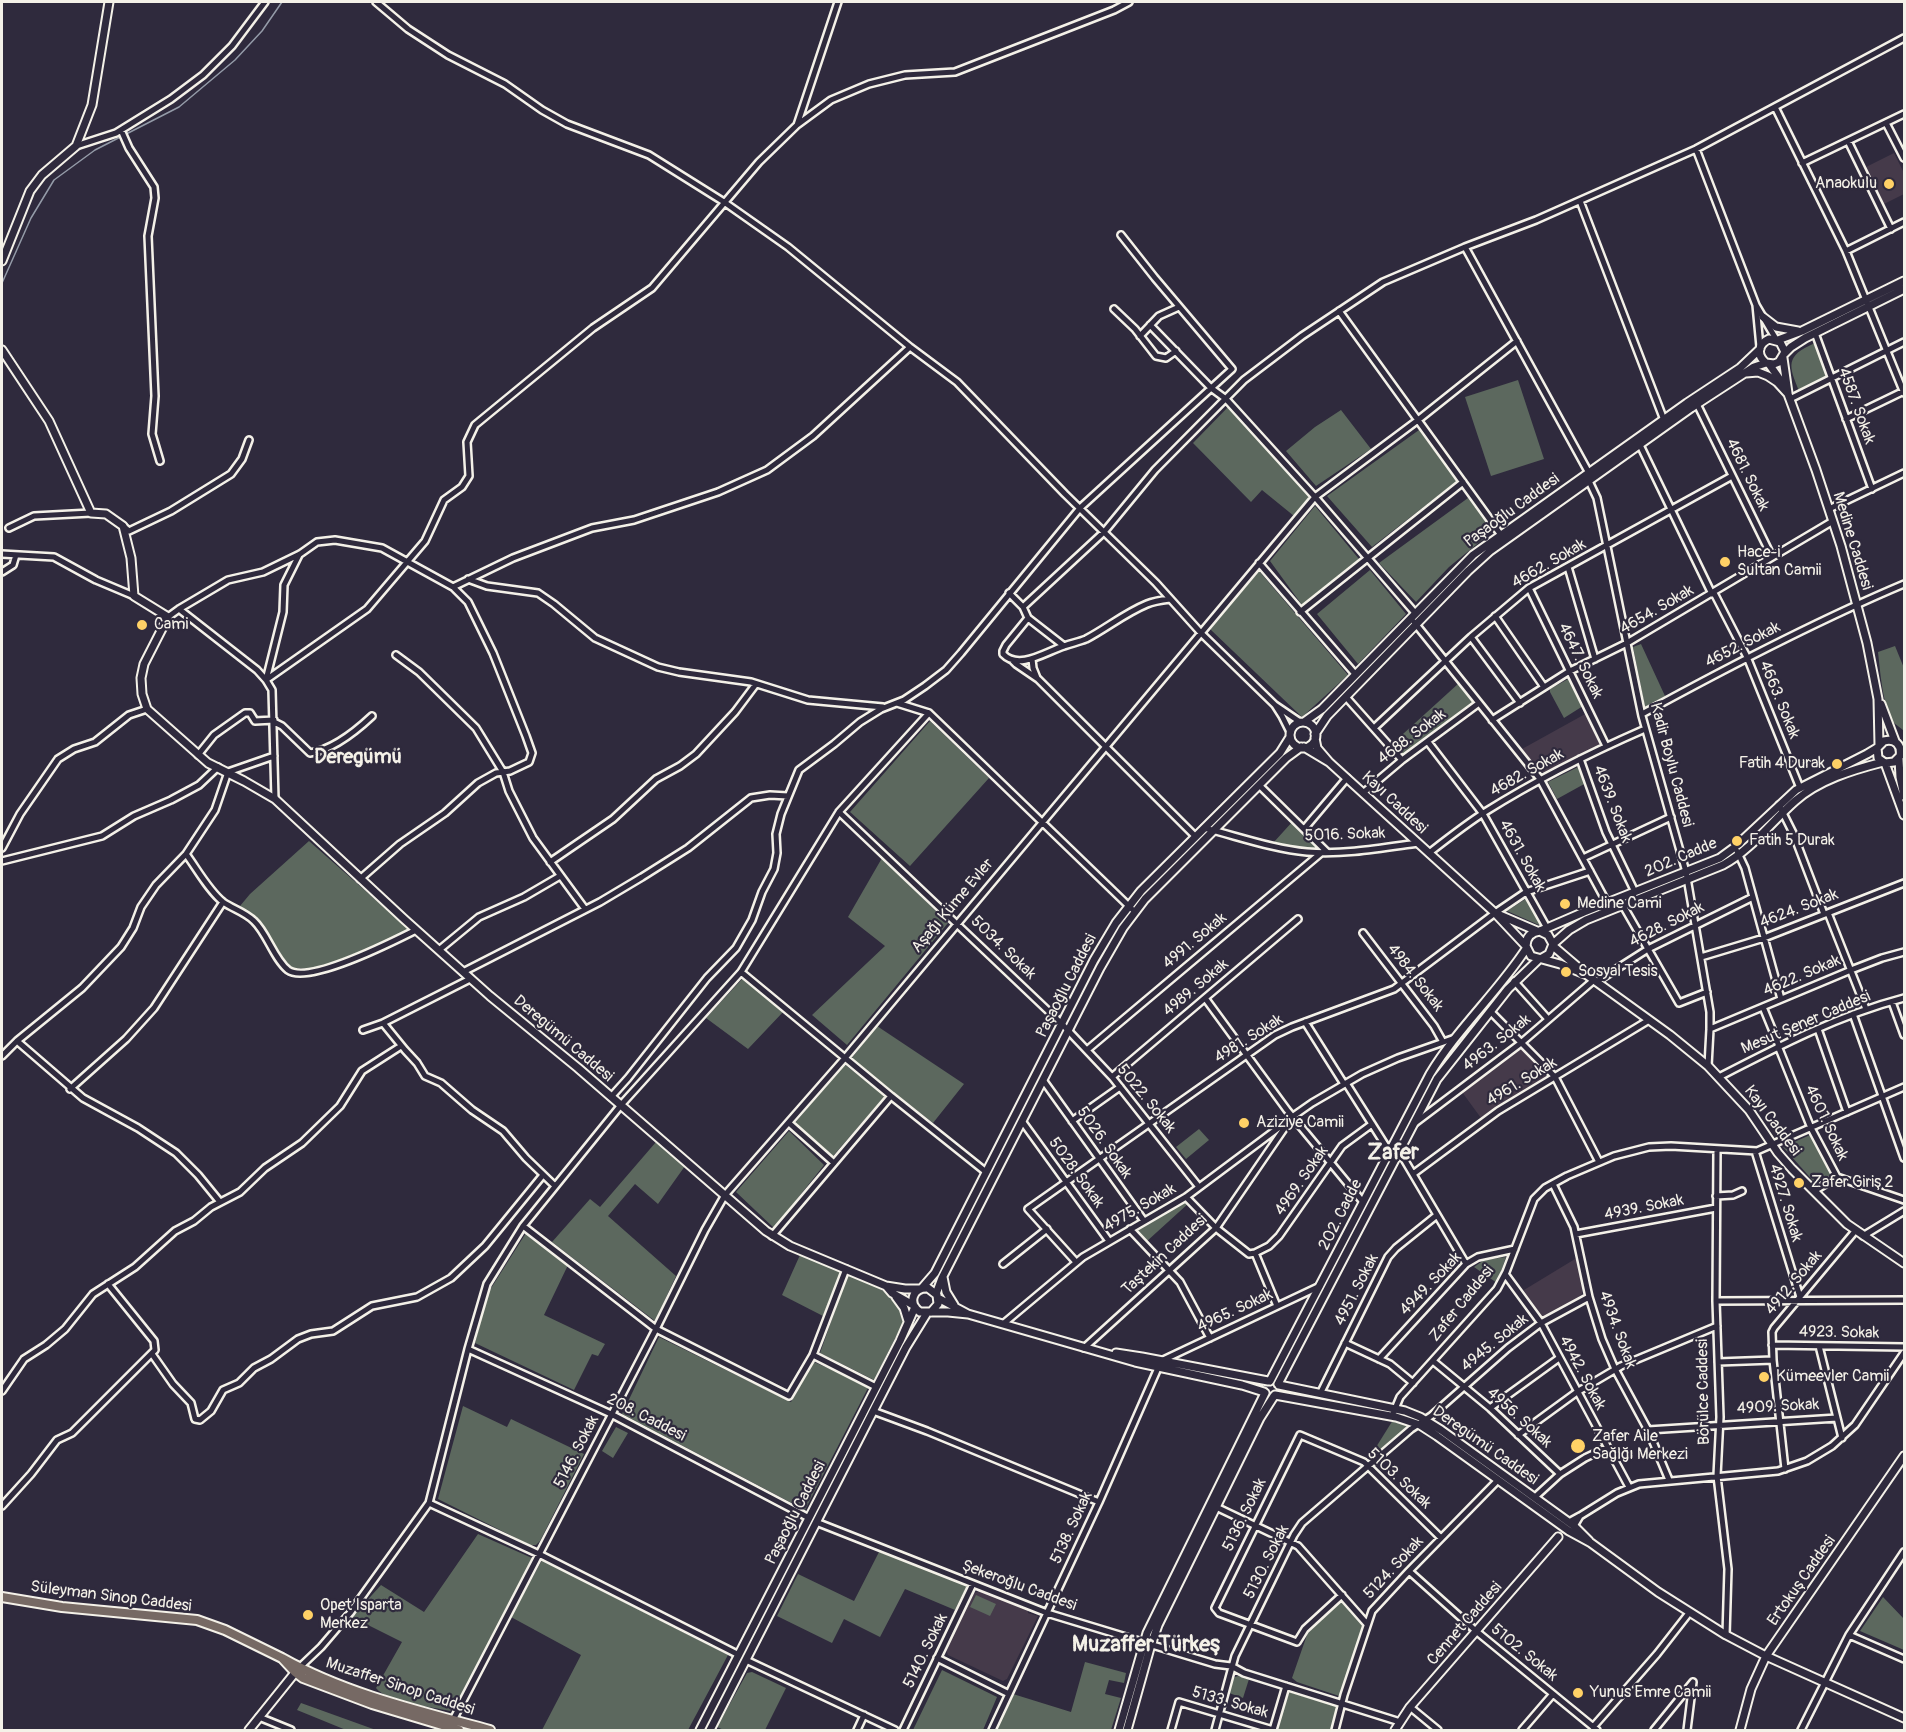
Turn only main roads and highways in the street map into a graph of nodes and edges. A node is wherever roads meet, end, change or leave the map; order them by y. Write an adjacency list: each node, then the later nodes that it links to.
1 (2, 1597): 2 (main road, Süleyman Sinop Caddesi)
2 (282, 1658): 3 (main road, Muzaffer Sinop Caddesi)
3 (297, 1670): 4 (main road, Muzaffer Sinop Caddesi); 5 (main road, Muzaffer Sinop Caddesi)
4 (459, 1731)
5 (490, 1731)

